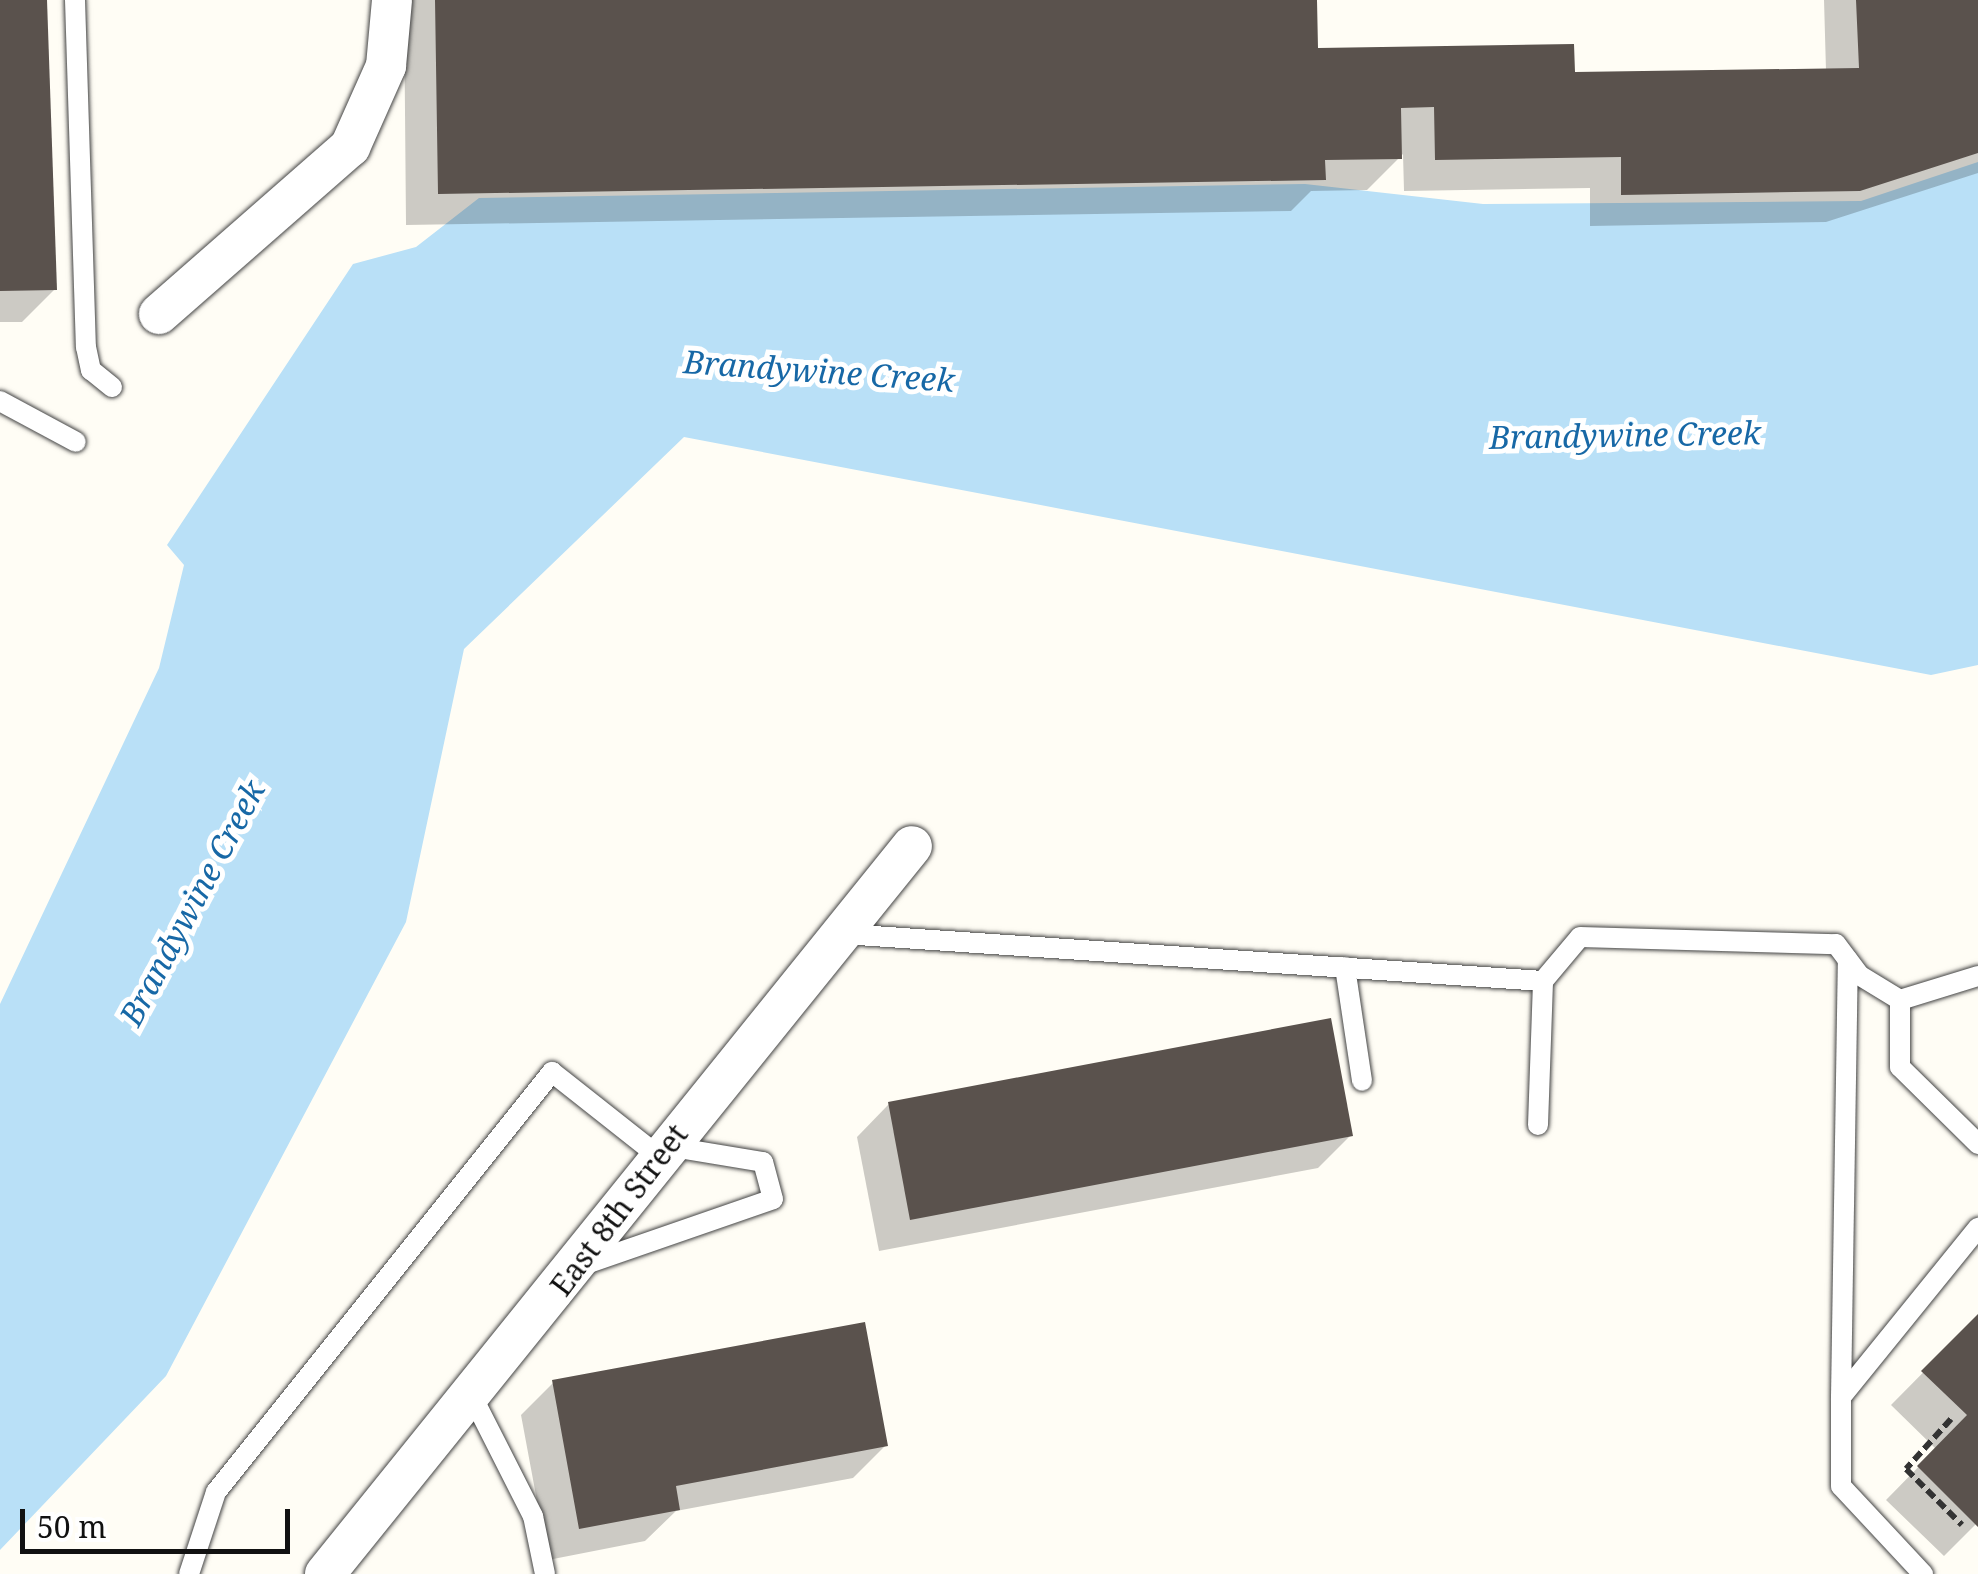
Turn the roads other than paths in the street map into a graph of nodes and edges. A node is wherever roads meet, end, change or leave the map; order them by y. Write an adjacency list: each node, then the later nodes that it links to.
1 (75, 0): 4 (lane)
2 (392, 0): 3 (street)
3 (158, 314)
4 (112, 387)
5 (0, 401): 6 (lane)
6 (76, 442)
7 (912, 846): 8 (street, East 8th Street)
8 (844, 934): 10 (lane); 17 (street, East 8th Street)
9 (1848, 958): 12 (lane); 13 (lane); 21 (lane)
10 (1345, 967): 12 (lane); 14 (lane)
11 (1978, 976): 13 (lane)
12 (1543, 981): 15 (lane)
13 (1900, 1000): 16 (lane)
14 (1362, 1081)
15 (1538, 1124)
16 (1978, 1144)
17 (661, 1150): 19 (street, East 8th Street); 19 (lane); 22 (lane)
18 (1978, 1228): 21 (lane)
19 (578, 1267): 20 (street, East 8th Street)
20 (472, 1396): 23 (street, East 8th Street); 24 (lane)
21 (1840, 1397): 25 (lane)
22 (189, 1574)
23 (325, 1574)
24 (545, 1574)
25 (1924, 1574)

